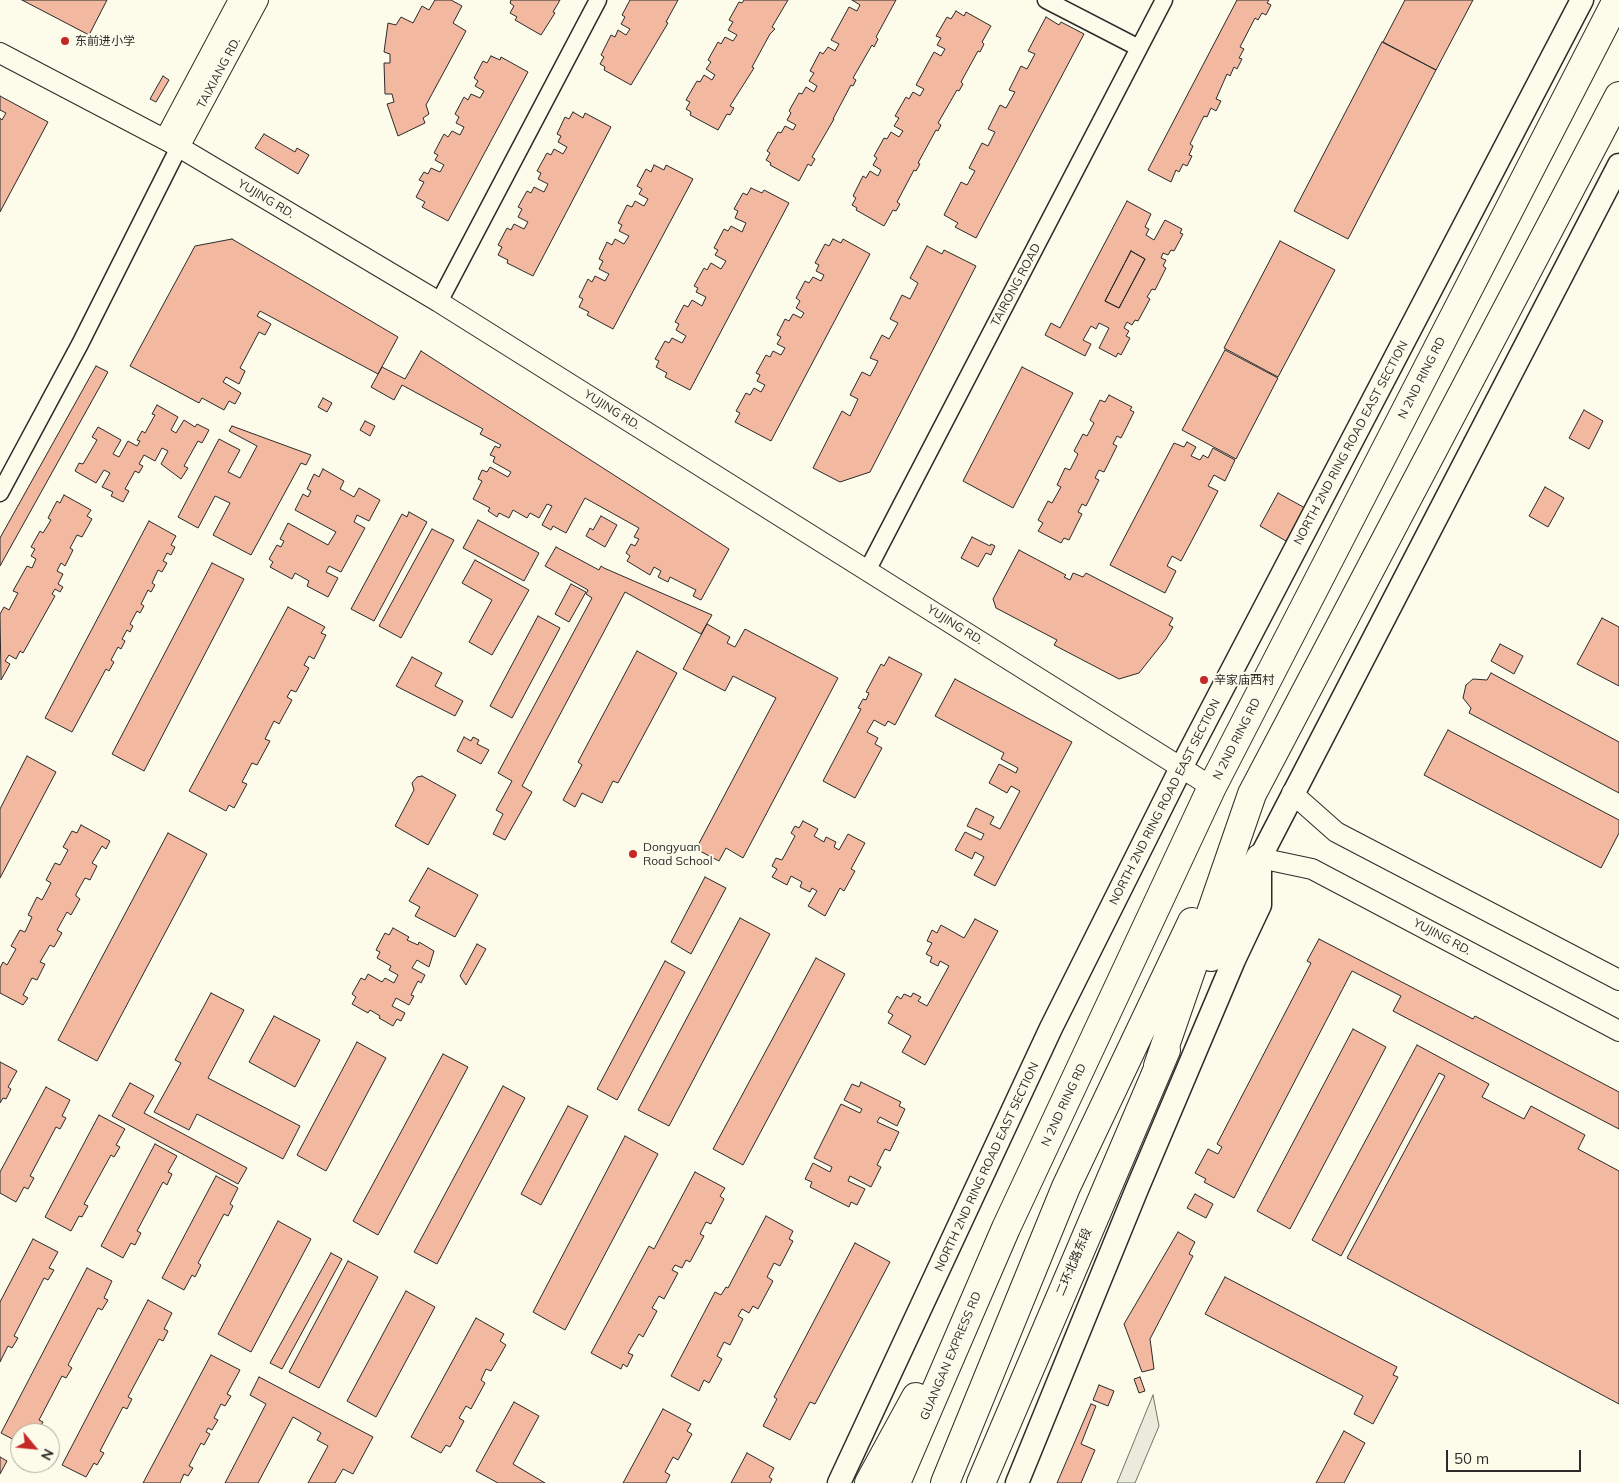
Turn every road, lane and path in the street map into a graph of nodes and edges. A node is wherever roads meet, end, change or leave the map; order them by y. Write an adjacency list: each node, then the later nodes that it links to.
1 (240, 0): 11 (street, TAIXIANG RD.)
2 (258, 0): 11 (street, TAIXIANG RD.)
3 (598, 0): 13 (street)
4 (1046, 0): 8 (street)
5 (1164, 0): 8 (street, TAIRONG ROAD)
6 (1582, 0): 16 (main road, NORTH 2ND RING ROAD EAST SECTION)
7 (1617, 0): 17 (highway, N 2ND RING RD)
8 (1139, 48): 15 (street, TAIRONG ROAD)
9 (0, 54): 11 (street, YUJING RD.)
10 (1619, 96): 19 (highway)
11 (172, 143): 13 (street, YUJING RD.); 14 (street)
12 (1619, 165): 18 (main road)
13 (440, 302): 15 (street, YUJING RD.)
14 (0, 494)
15 (868, 569): 16 (street, YUJING RD.)
16 (1181, 768): 17 (street, YUJING RD.); 27 (main road, NORTH 2ND RING ROAD EAST SECTION)
17 (1212, 787): 24 (highway, N 2ND RING RD)
18 (1292, 793): 20 (main road); 21 (street)
19 (1252, 794): 23 (highway); 25 (highway)
20 (1260, 858): 22 (street, YUJING RD.); 23 (highway); 30 (main road)
21 (1619, 980)
22 (1619, 1031)
23 (1158, 1066): 26 (highway, 二环北路东段)
24 (1006, 1228): 28 (highway, N 2ND RING RD); 29 (highway, GUANGAN EXPRESS RD)
25 (949, 1472)
26 (984, 1475)
27 (838, 1483)
28 (869, 1483)
29 (896, 1483)
30 (1017, 1483)

